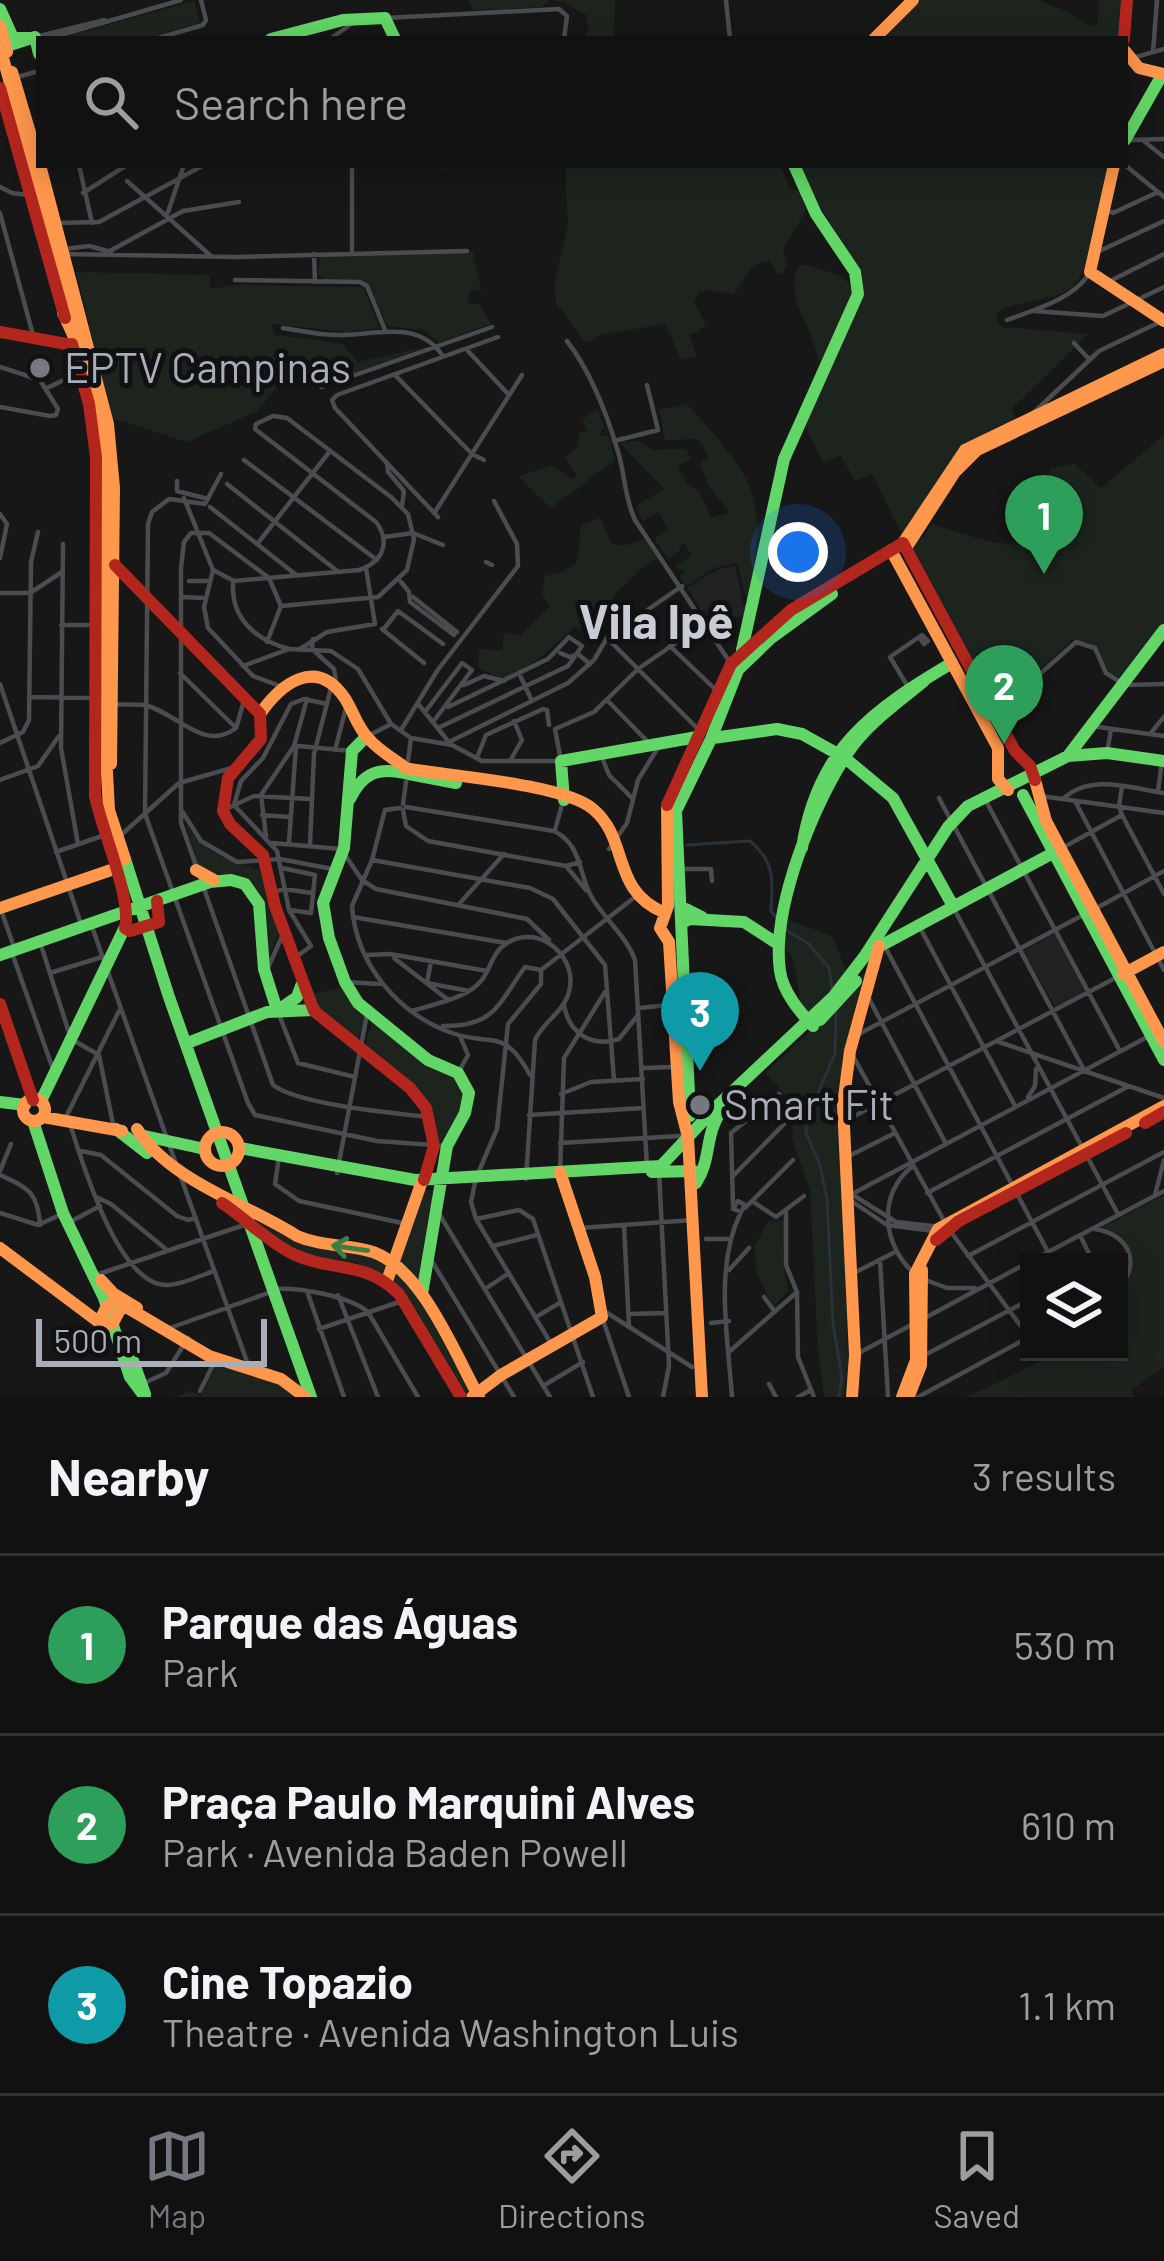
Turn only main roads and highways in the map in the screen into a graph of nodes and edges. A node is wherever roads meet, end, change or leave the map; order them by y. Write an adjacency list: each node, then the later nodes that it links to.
1 (913, 0): 8 (main road)
2 (1127, 0): 9 (main road)
3 (0, 9): 10 (main road)
4 (0, 26): 17 (main road)
5 (331, 32): 6 (main road); 7 (main road)
6 (297, 36)
7 (393, 36)
8 (877, 36)
9 (1124, 36)
10 (36, 40)
11 (7, 47): 18 (main road)
12 (1128, 56): 14 (main road)
13 (0, 61): 28 (main road)
14 (1163, 74): 16 (main road)
15 (0, 88): 23 (main road)
16 (1128, 135)
17 (36, 150)
18 (36, 161)
19 (38, 168): 30 (main road)
20 (41, 168): 30 (main road)
21 (792, 168): 39 (main road)
22 (1113, 168): 24 (main road)
23 (63, 313): 26 (main road); 28 (main road)
24 (1164, 320)
25 (0, 332): 26 (main road)
26 (72, 345): 28 (main road)
27 (1164, 358): 29 (main road)
28 (82, 365): 30 (main road)
29 (1064, 398): 34 (main road); 34 (main road)
30 (100, 411): 31 (main road); 31 (main road)
31 (107, 482): 32 (main road); 33 (main road); 35 (main road); 68 (main road)
32 (97, 504): 33 (main road); 63 (main road)
33 (103, 528): 68 (main road)
34 (898, 549): 36 (main road); 38 (main road); 39 (main road); 39 (main road)
35 (117, 573): 41 (main road); 68 (main road)
36 (929, 621): 38 (main road); 40 (main road)
37 (1163, 633): 46 (main road)
38 (954, 638): 43 (main road)
39 (740, 655): 45 (main road); 45 (main road)
40 (952, 663): 42 (main road); 47 (main road)
41 (250, 705): 44 (main road); 76 (main road)
42 (979, 713): 43 (main road); 49 (main road)
43 (995, 714): 52 (main road)
44 (366, 736): 51 (main road); 53 (main road)
45 (702, 739): 47 (main road); 56 (main road); 69 (main road); 69 (main road)
46 (1074, 754): 48 (main road); 52 (main road)
47 (842, 756): 58 (main road); 59 (main road); 62 (main road)
48 (1122, 758): 50 (main road); 52 (main road)
49 (999, 764): 52 (main road); 54 (main road); 57 (main road)
50 (1163, 766)
51 (405, 770): 53 (main road); 56 (main road)
52 (1031, 772): 54 (main road); 55 (main road)
53 (351, 788): 92 (main road)
54 (1012, 792): 55 (main road); 57 (main road); 60 (main road)
55 (1041, 796): 60 (main road)
56 (564, 799): 69 (main road)
57 (987, 799): 62 (main road)
58 (810, 811): 59 (main road); 61 (main road)
59 (812, 829): 61 (main road)
60 (1058, 851): 66 (main road); 75 (main road)
61 (801, 855): 71 (main road)
62 (929, 861): 66 (main road); 70 (main road)
63 (114, 869): 67 (main road); 68 (main road)
64 (196, 870): 65 (main road)
65 (216, 880): 68 (main road); 78 (main road)
66 (953, 906): 70 (main road)
67 (0, 908)
68 (135, 918): 72 (main road); 83 (main road); 87 (main road); 90 (main road)
69 (675, 919): 71 (main road); 85 (main road)
70 (883, 939): 74 (main road)
71 (779, 946): 81 (main road)
72 (9, 952)
73 (1160, 954): 75 (main road)
74 (865, 970): 81 (main road); 115 (main road)
75 (1123, 974): 82 (main road)
76 (301, 978): 78 (main road); 79 (main road)
77 (0, 1004): 87 (main road)
78 (278, 1010): 79 (main road); 83 (main road)
79 (314, 1011): 92 (main road)
80 (0, 1016): 87 (main road)
81 (810, 1024): 91 (main road)
82 (1159, 1034): 84 (main road)
83 (190, 1042): 90 (main road)
84 (1164, 1060)
85 (681, 1074): 91 (main road); 91 (main road)
86 (1164, 1106): 111 (main road)
87 (22, 1108): 88 (main road); 101 (main road)
88 (114, 1127): 89 (main road); 95 (main road)
89 (142, 1136): 90 (main road); 95 (main road)
90 (213, 1138): 93 (main road); 93 (main road)
91 (683, 1142): 94 (main road); 94 (main road); 96 (main road)
92 (441, 1146): 97 (main road); 98 (main road)
93 (233, 1159): 97 (main road); 100 (main road)
94 (697, 1169): 114 (main road); 114 (main road)
95 (179, 1170): 99 (main road)
96 (561, 1175): 98 (main road); 112 (main road)
97 (422, 1182): 98 (main road); 103 (main road)
98 (442, 1182): 105 (main road)
99 (202, 1185): 100 (main road); 100 (main road)
100 (242, 1210): 103 (main road, one-way to 100); 104 (main road); 109 (main road)
101 (67, 1217): 106 (main road); 106 (main road)
102 (0, 1248): 106 (main road)
103 (393, 1263): 104 (main road); 105 (main road)
104 (387, 1281): 113 (main road)
105 (421, 1299): 112 (main road)
106 (109, 1317): 107 (main road); 110 (main road)
107 (187, 1340): 108 (main road); 108 (main road)
108 (249, 1367): 109 (main road)
109 (306, 1392)
110 (145, 1394)
111 (918, 1394)
112 (476, 1396)
113 (461, 1397)
114 (704, 1397)
115 (852, 1397)

